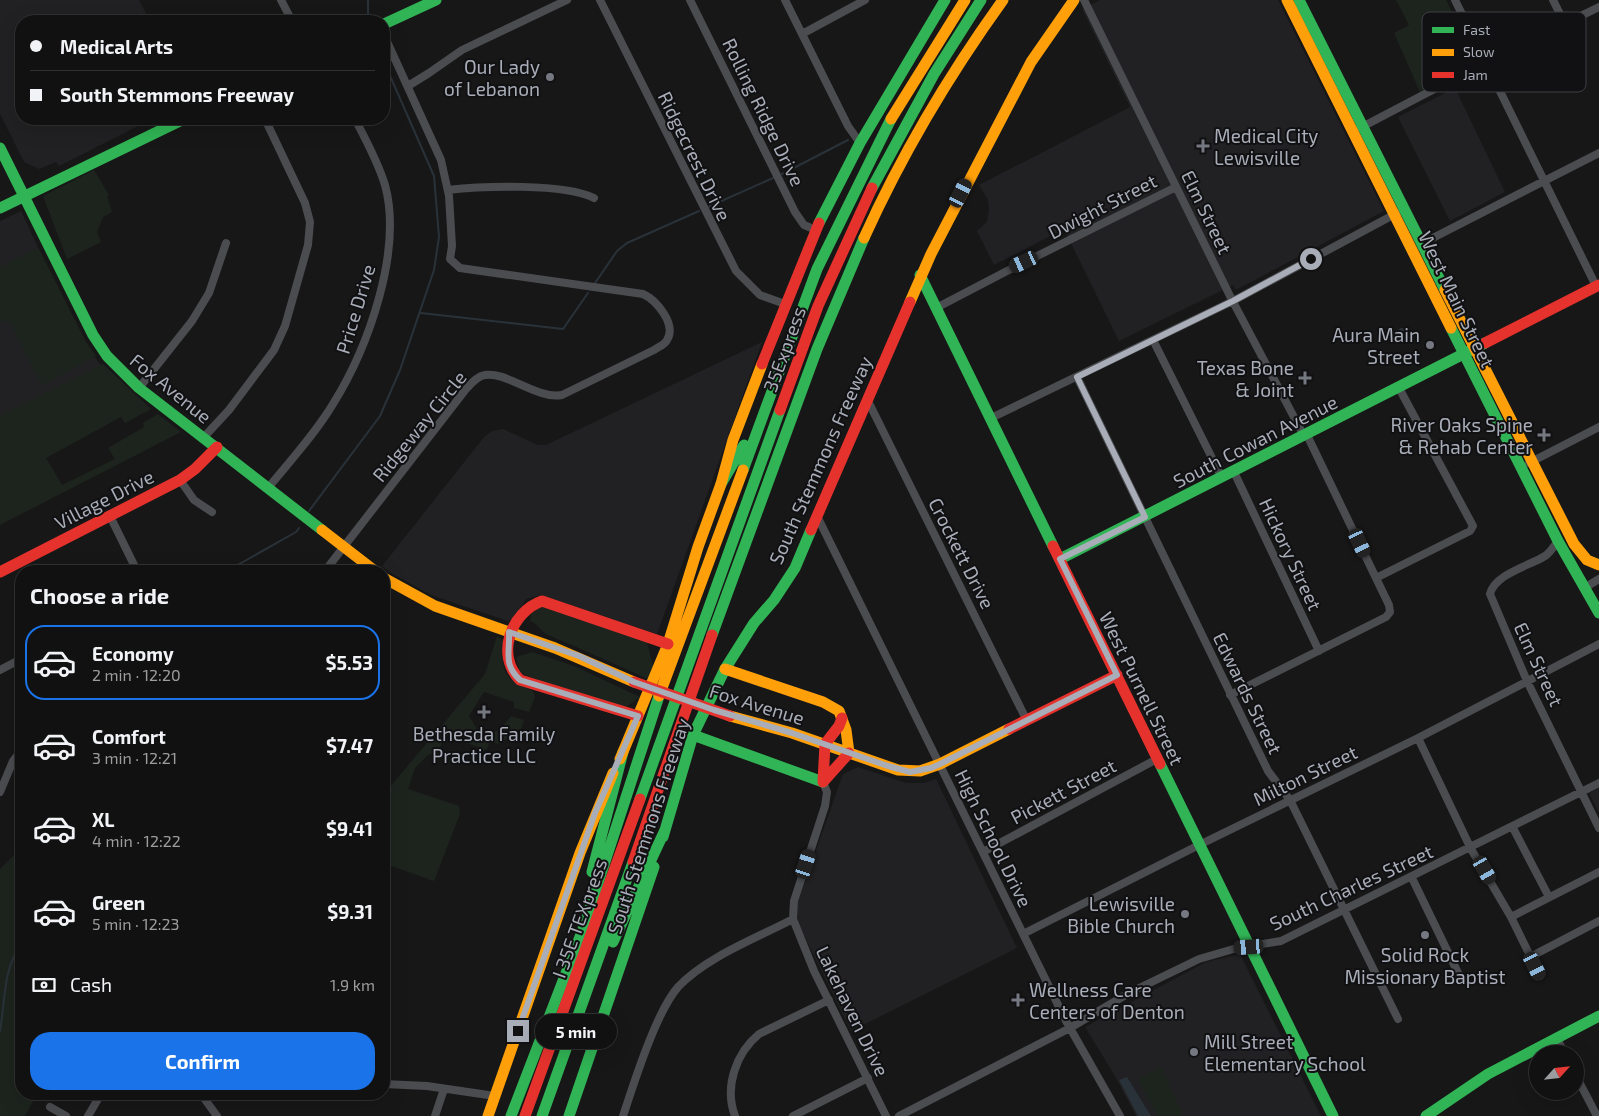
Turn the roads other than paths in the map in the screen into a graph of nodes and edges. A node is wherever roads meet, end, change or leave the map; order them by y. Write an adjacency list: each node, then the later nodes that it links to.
1 (436, 0): 23 (main road)
2 (567, 0): 26 (street)
3 (600, 0): 49 (street, Ridgecrest Drive)
4 (690, 0): 43 (street, Rolling Ridge Drive)
5 (786, 0): 24 (street)
6 (865, 0): 24 (street)
7 (945, 0): 33 (main road)
8 (964, 0): 59 (main road, South Stemmons Freeway)
9 (982, 0): 103 (main road, 35Express)
10 (1003, 0): 145 (main road, South Stemmons Freeway)
11 (1074, 0): 46 (main road, South Stemmons Freeway)
12 (1287, 0): 32 (main road, West Main Street)
13 (1299, 0): 32 (main road, West Main Street)
14 (1455, 0): 19 (street)
15 (1553, 0): 20 (street)
16 (284, 1): 22 (street)
17 (1087, 1): 37 (street, Elm Street)
18 (1599, 7): 21 (street)
19 (1461, 12)
20 (1559, 12)
21 (1586, 14)
22 (290, 15)
23 (390, 21)
24 (802, 34): 33 (street)
25 (390, 48): 26 (street)
26 (408, 86): 38 (street)
27 (1429, 92): 32 (street)
28 (1501, 92): 36 (street)
29 (172, 125): 39 (main road)
30 (269, 125): 61 (street)
31 (359, 125): 69 (street, Price Drive)
32 (1358, 129): 42 (main road, West Main Street)
33 (860, 143): 43 (main road)
34 (0, 148): 39 (main road, Fox Avenue)
35 (1599, 153): 36 (street)
36 (1545, 181): 45 (street); 47 (street)
37 (1176, 187): 48 (street, Elm Street); 50 (street, Dwight Street)
38 (448, 190): 40 (street); 75 (street, Ridgeway Circle)
39 (24, 196): 41 (main road); 54 (main road, Fox Avenue)
40 (594, 198)
41 (0, 208)
42 (1400, 211): 45 (main road, West Main Street); 48 (street); 52 (main road, West Main Street)
43 (816, 230): 49 (main road)
44 (226, 243): 54 (street)
45 (1422, 243): 52 (main road, West Main Street)
46 (920, 275): 50 (main road, West Purnell Street); 56 (main road, South Stemmons Freeway)
47 (1598, 286): 52 (main road, South Cowan Avenue)
48 (1233, 301): 51 (street); 60 (street, Elm Street)
49 (785, 304): 68 (main road)
50 (936, 308): 57 (main road, West Purnell Street)
51 (1153, 340): 53 (street); 66 (street)
52 (1469, 351): 55 (main road, South Cowan Avenue); 63 (main road, West Main Street); 64 (main road, West Main Street)
53 (1077, 377): 57 (street); 72 (street, Edwards Street)
54 (139, 388): 61 (main road, Fox Avenue)
55 (1399, 388): 60 (main road, South Cowan Avenue); 82 (street)
56 (868, 400): 73 (main road, South Stemmons Freeway); 102 (street, Crockett Drive)
57 (991, 418): 76 (main road, West Purnell Street)
58 (1599, 427): 63 (street)
59 (756, 431): 68 (main road); 131 (main road, South Stemmons Freeway)
60 (1306, 436): 65 (main road, South Cowan Avenue); 82 (street, Elm Street)
61 (204, 437): 62 (main road, Fox Avenue)
62 (217, 447): 67 (main road, Village Drive); 69 (main road, Fox Avenue)
63 (1532, 461): 64 (street); 80 (main road, West Main Street)
64 (1521, 468): 74 (main road, West Main Street)
65 (1234, 472): 66 (main road, South Cowan Avenue); 92 (street, Hickory Street)
66 (1222, 478): 72 (main road, South Cowan Avenue)
67 (180, 480): 70 (street); 71 (main road, Village Drive)
68 (721, 484): 90 (main road)
69 (268, 488): 75 (main road, Fox Avenue)
70 (212, 512)
71 (110, 516): 77 (street); 81 (main road, Village Drive)
72 (1145, 517): 76 (main road, South Cowan Avenue); 99 (street, Edwards Street)
73 (818, 518): 95 (main road, South Stemmons Freeway); 111 (street, High School Drive)
74 (1558, 541): 85 (main road, West Main Street); 98 (street, Elm Street)
75 (344, 548): 78 (street); 79 (main road, Fox Avenue)
76 (1060, 559): 97 (main road, West Purnell Street)
77 (134, 565)
78 (330, 565)
79 (367, 565)
80 (1597, 565)
81 (0, 572)
82 (1376, 578): 92 (street, Elm Street)
83 (1599, 579): 85 (street)
84 (390, 582): 88 (main road, Fox Avenue)
85 (1586, 587): 86 (main road, West Main Street)
86 (1599, 613)
87 (524, 614): 88 (main road); 89 (main road); 90 (main road)
88 (509, 632): 89 (main road, Fox Avenue); 93 (main road)
89 (527, 638): 93 (main road); 106 (main road, Fox Avenue, bridge)
90 (668, 644): 100 (main road)
91 (1599, 644): 98 (street, Milton Street)
92 (1319, 650): 99 (street)
93 (507, 659): 100 (main road)
94 (15, 662): 96 (street)
95 (725, 669): 101 (main road); 104 (main road, South Stemmons Freeway)
96 (0, 670)
97 (1117, 675): 102 (main road, Fox Avenue); 110 (main road, West Purnell Street)
98 (1527, 681): 105 (street, Milton Street); 116 (street, Elm Street)
99 (1230, 694): 117 (street, Edwards Street)
100 (638, 716): 107 (main road)
101 (842, 718): 106 (main road); 108 (main road)
102 (1027, 721): 111 (main road, Fox Avenue)
103 (664, 731): 158 (main road, I 35E TEXpress)
104 (693, 734): 113 (main road); 120 (main road, South Stemmons Freeway)
105 (1418, 738): 117 (street, Milton Street); 122 (street)
106 (826, 744): 108 (main road, Fox Avenue); 113 (main road)
107 (623, 752): 131 (main road); 148 (main road)
108 (849, 753): 111 (main road, Fox Avenue); 113 (main road)
109 (15, 758): 112 (street)
110 (1157, 759): 121 (main road, West Purnell Street); 123 (street, Pickett Street)
111 (940, 764): 123 (street, High School Drive)
112 (3, 779): 115 (street)
113 (823, 782): 129 (street)
114 (1599, 783): 116 (street, South Charles Street)
115 (0, 792)
116 (1582, 792): 118 (street, South Charles Street); 119 (street, Elm Street)
117 (1290, 800): 121 (street, Milton Street); 127 (street, Edwards Street)
118 (1513, 828): 122 (street, South Charles Street); 126 (street)
119 (1599, 828)
120 (665, 830): 145 (main road); 160 (main road, South Stemmons Freeway)
121 (1199, 845): 132 (street, Milton Street); 133 (main road, West Purnell Street)
122 (1471, 849): 125 (street, South Charles Street); 128 (street)
123 (983, 852): 132 (street, High School Drive)
124 (1599, 872): 126 (street)
125 (1412, 878): 127 (street, South Charles Street); 136 (street)
126 (1549, 897): 128 (street)
127 (1344, 911): 133 (street, South Charles Street); 139 (street, Edwards Street)
128 (1511, 917): 134 (street)
129 (793, 919): 137 (street, Lakehaven Drive); 161 (street)
130 (1599, 921): 134 (street)
131 (583, 929): 157 (main road, South Stemmons Freeway)
132 (1024, 934): 140 (street, High School Drive)
133 (1249, 947): 140 (street, South Charles Street); 167 (main road, West Purnell Street)
134 (1530, 957): 135 (street)
135 (1540, 976)
136 (1460, 977)
137 (829, 1000): 143 (street, Lakehaven Drive); 162 (street)
138 (1599, 1016): 141 (main road)
139 (1398, 1019)
140 (1070, 1028): 165 (street, South Charles Street); 166 (street, High School Drive)
141 (1556, 1037): 142 (street); 168 (main road)
142 (1560, 1045)
143 (868, 1078): 163 (street); 164 (street, Lakehaven Drive)
144 (390, 1084): 146 (street)
145 (553, 1086): 159 (main road, South Stemmons Freeway)
146 (444, 1089): 148 (street); 155 (street)
147 (1584, 1091): 169 (street)
148 (495, 1096): 156 (main road)
149 (97, 1100): 153 (street)
150 (206, 1100): 154 (street)
151 (50, 1107): 152 (street)
152 (66, 1116)
153 (88, 1116)
154 (218, 1116)
155 (435, 1116)
156 (488, 1116)
157 (511, 1116)
158 (525, 1116)
159 (542, 1116)
160 (569, 1116)
161 (623, 1116)
162 (735, 1116)
163 (793, 1116)
164 (886, 1116)
165 (899, 1116)
166 (1120, 1116)
167 (1333, 1116)
168 (1426, 1116)
169 (1597, 1116)

